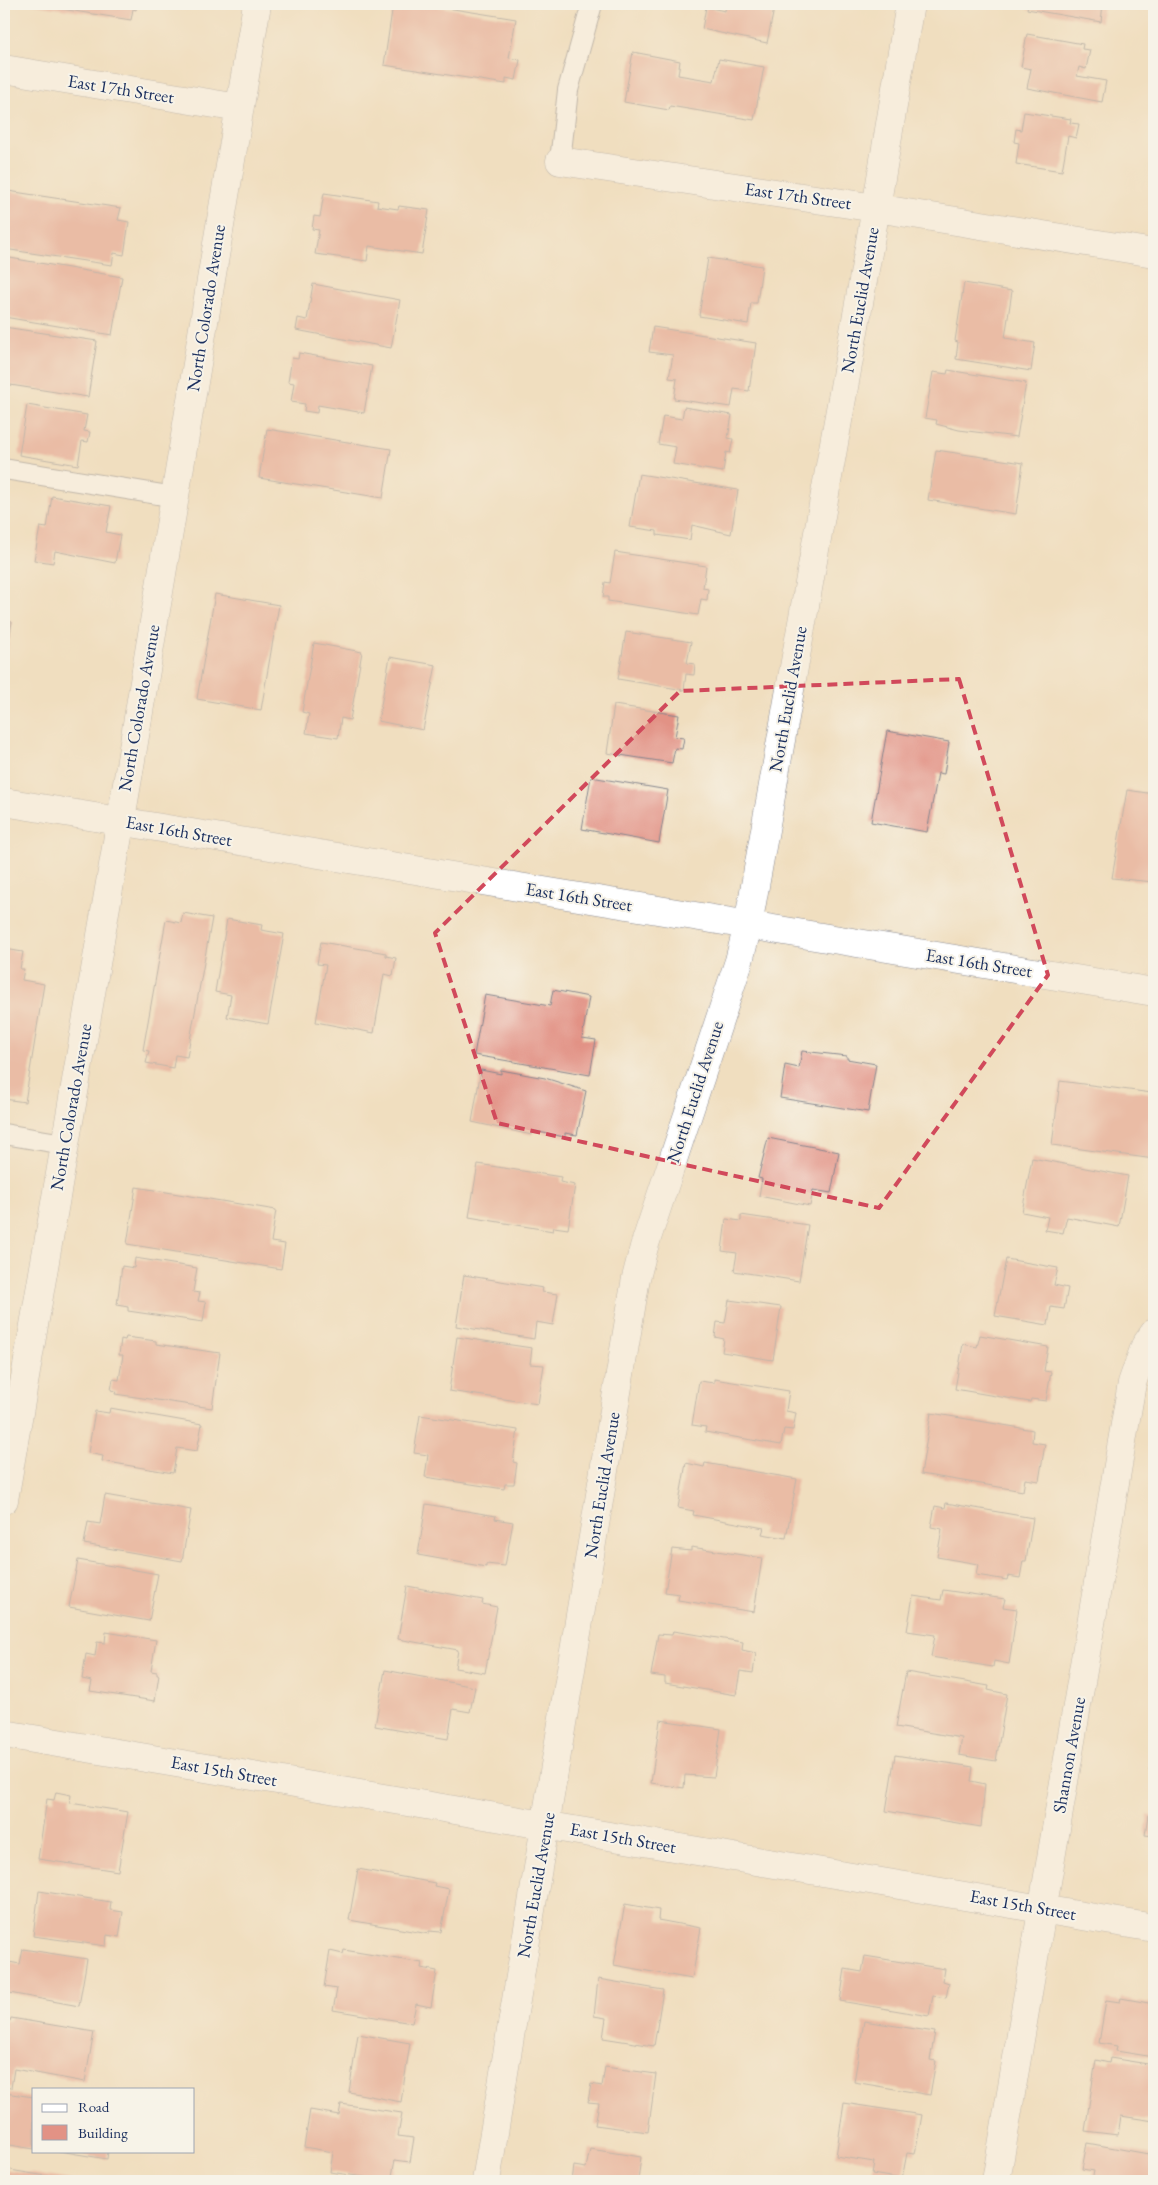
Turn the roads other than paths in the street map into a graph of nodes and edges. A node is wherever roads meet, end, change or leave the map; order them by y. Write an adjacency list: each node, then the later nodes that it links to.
1 (257, 4): 5 (street, North Colorado Avenue)
2 (592, 4): 6 (lane)
3 (910, 4): 7 (street, North Euclid Avenue)
4 (4, 69): 5 (street, East 17th Street)
5 (239, 108): 10 (street, North Colorado Avenue)
6 (560, 161): 7 (street, East 17th Street)
7 (876, 208): 8 (street, East 17th Street); 13 (street, North Euclid Avenue)
8 (1154, 253)
9 (4, 469): 10 (lane)
10 (175, 497): 12 (street, North Colorado Avenue)
11 (4, 802): 12 (street, East 16th Street)
12 (120, 821): 13 (street, East 16th Street); 16 (street, North Colorado Avenue)
13 (748, 925): 14 (street, East 16th Street); 20 (street, North Euclid Avenue)
14 (1154, 992)
15 (4, 1134): 16 (lane)
16 (64, 1144): 18 (street, North Colorado Avenue)
17 (1154, 1333): 21 (street, Shannon Avenue)
18 (4, 1500)
19 (4, 1734): 20 (street, East 15th Street)
20 (546, 1825): 21 (street, East 15th Street); 23 (street, North Euclid Avenue)
21 (1043, 1908): 22 (street, East 15th Street); 24 (street, Shannon Avenue)
22 (1154, 1928)
23 (486, 2181)
24 (996, 2181)

